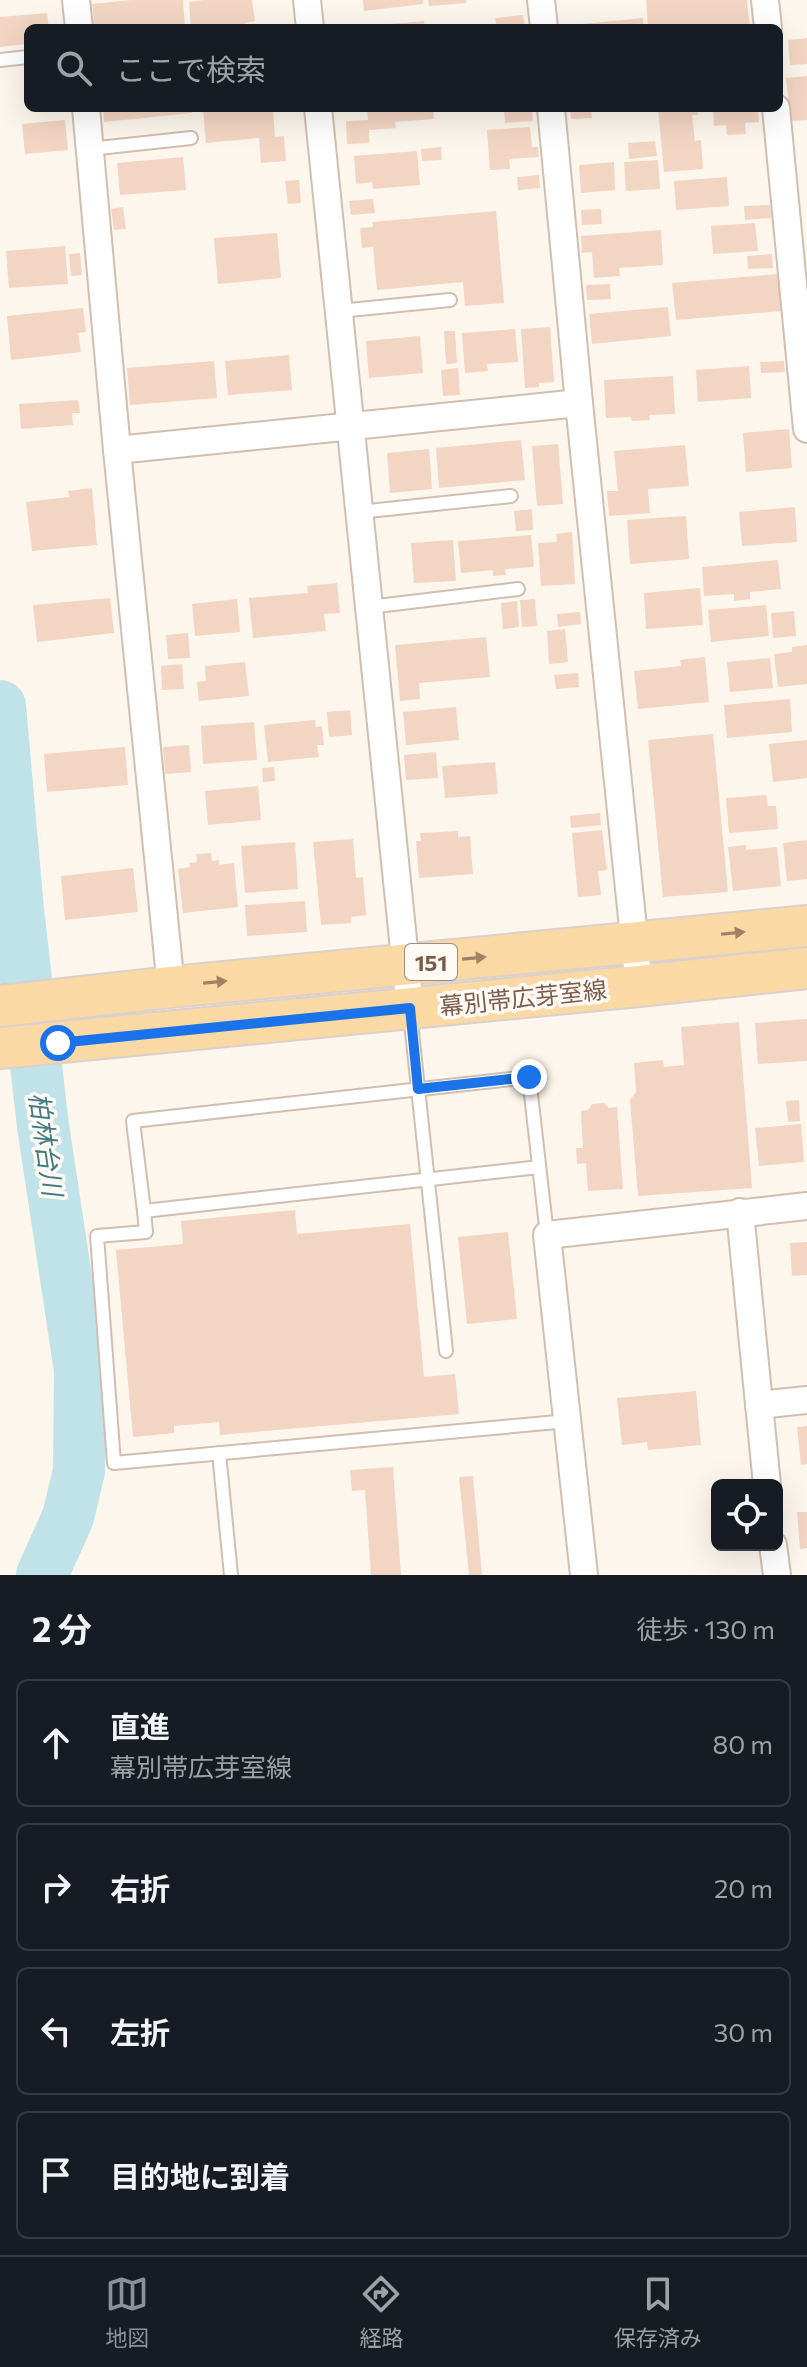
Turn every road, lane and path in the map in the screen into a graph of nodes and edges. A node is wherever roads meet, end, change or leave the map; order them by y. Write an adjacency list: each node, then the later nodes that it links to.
1 (76, 0): 5 (street)
2 (307, 0): 6 (street)
3 (541, 0): 7 (street)
4 (765, 0): 8 (street)
5 (79, 24)
6 (310, 24)
7 (544, 24)
8 (768, 24)
9 (24, 57): 10 (lane)
10 (0, 60)
11 (86, 112): 16 (street)
12 (318, 112): 18 (street)
13 (551, 112): 19 (street)
14 (776, 112): 21 (street)
15 (191, 138): 16 (lane)
16 (89, 149): 22 (street)
17 (450, 300): 18 (lane)
18 (339, 311): 20 (street)
19 (579, 403): 20 (street); 28 (street)
20 (351, 427): 22 (street); 24 (street)
21 (807, 429)
22 (117, 450): 32 (street)
23 (511, 496): 24 (lane)
24 (359, 512): 26 (street)
25 (518, 589): 26 (lane)
26 (369, 607): 29 (street)
27 (807, 926): 28 (main road, 幕別帯広芽室線 / 151, one-way to 27)
28 (633, 943): 29 (main road, 幕別帯広芽室線 / 151, one-way to 28); 31 (street)
29 (406, 964): 32 (main road, 幕別帯広芽室線 / 151, one-way to 29); 34 (street)
30 (807, 968): 31 (main road, 幕別帯広芽室線 / 151)
31 (639, 986): 34 (main road, 幕別帯広芽室線 / 151)
32 (171, 987): 33 (main road, 幕別帯広芽室線 / 151)
33 (0, 1006)
34 (410, 1008): 35 (main road, 幕別帯広芽室線 / 151); 36 (lane)
35 (0, 1048)
36 (418, 1089): 37 (lane); 38 (lane); 40 (lane)
37 (539, 1167): 38 (lane); 42 (lane)
38 (428, 1180): 40 (lane); 43 (lane)
39 (807, 1206): 41 (street)
40 (144, 1211): 47 (lane)
41 (740, 1212): 42 (street); 45 (street)
42 (547, 1235): 46 (street)
43 (446, 1351)
44 (807, 1400): 45 (street)
45 (759, 1405): 48 (street)
46 (568, 1421): 47 (lane); 51 (street)
47 (219, 1453): 50 (lane)
48 (766, 1479)
49 (774, 1551): 52 (street)
50 (231, 1575)
51 (584, 1575)
52 (777, 1575)

